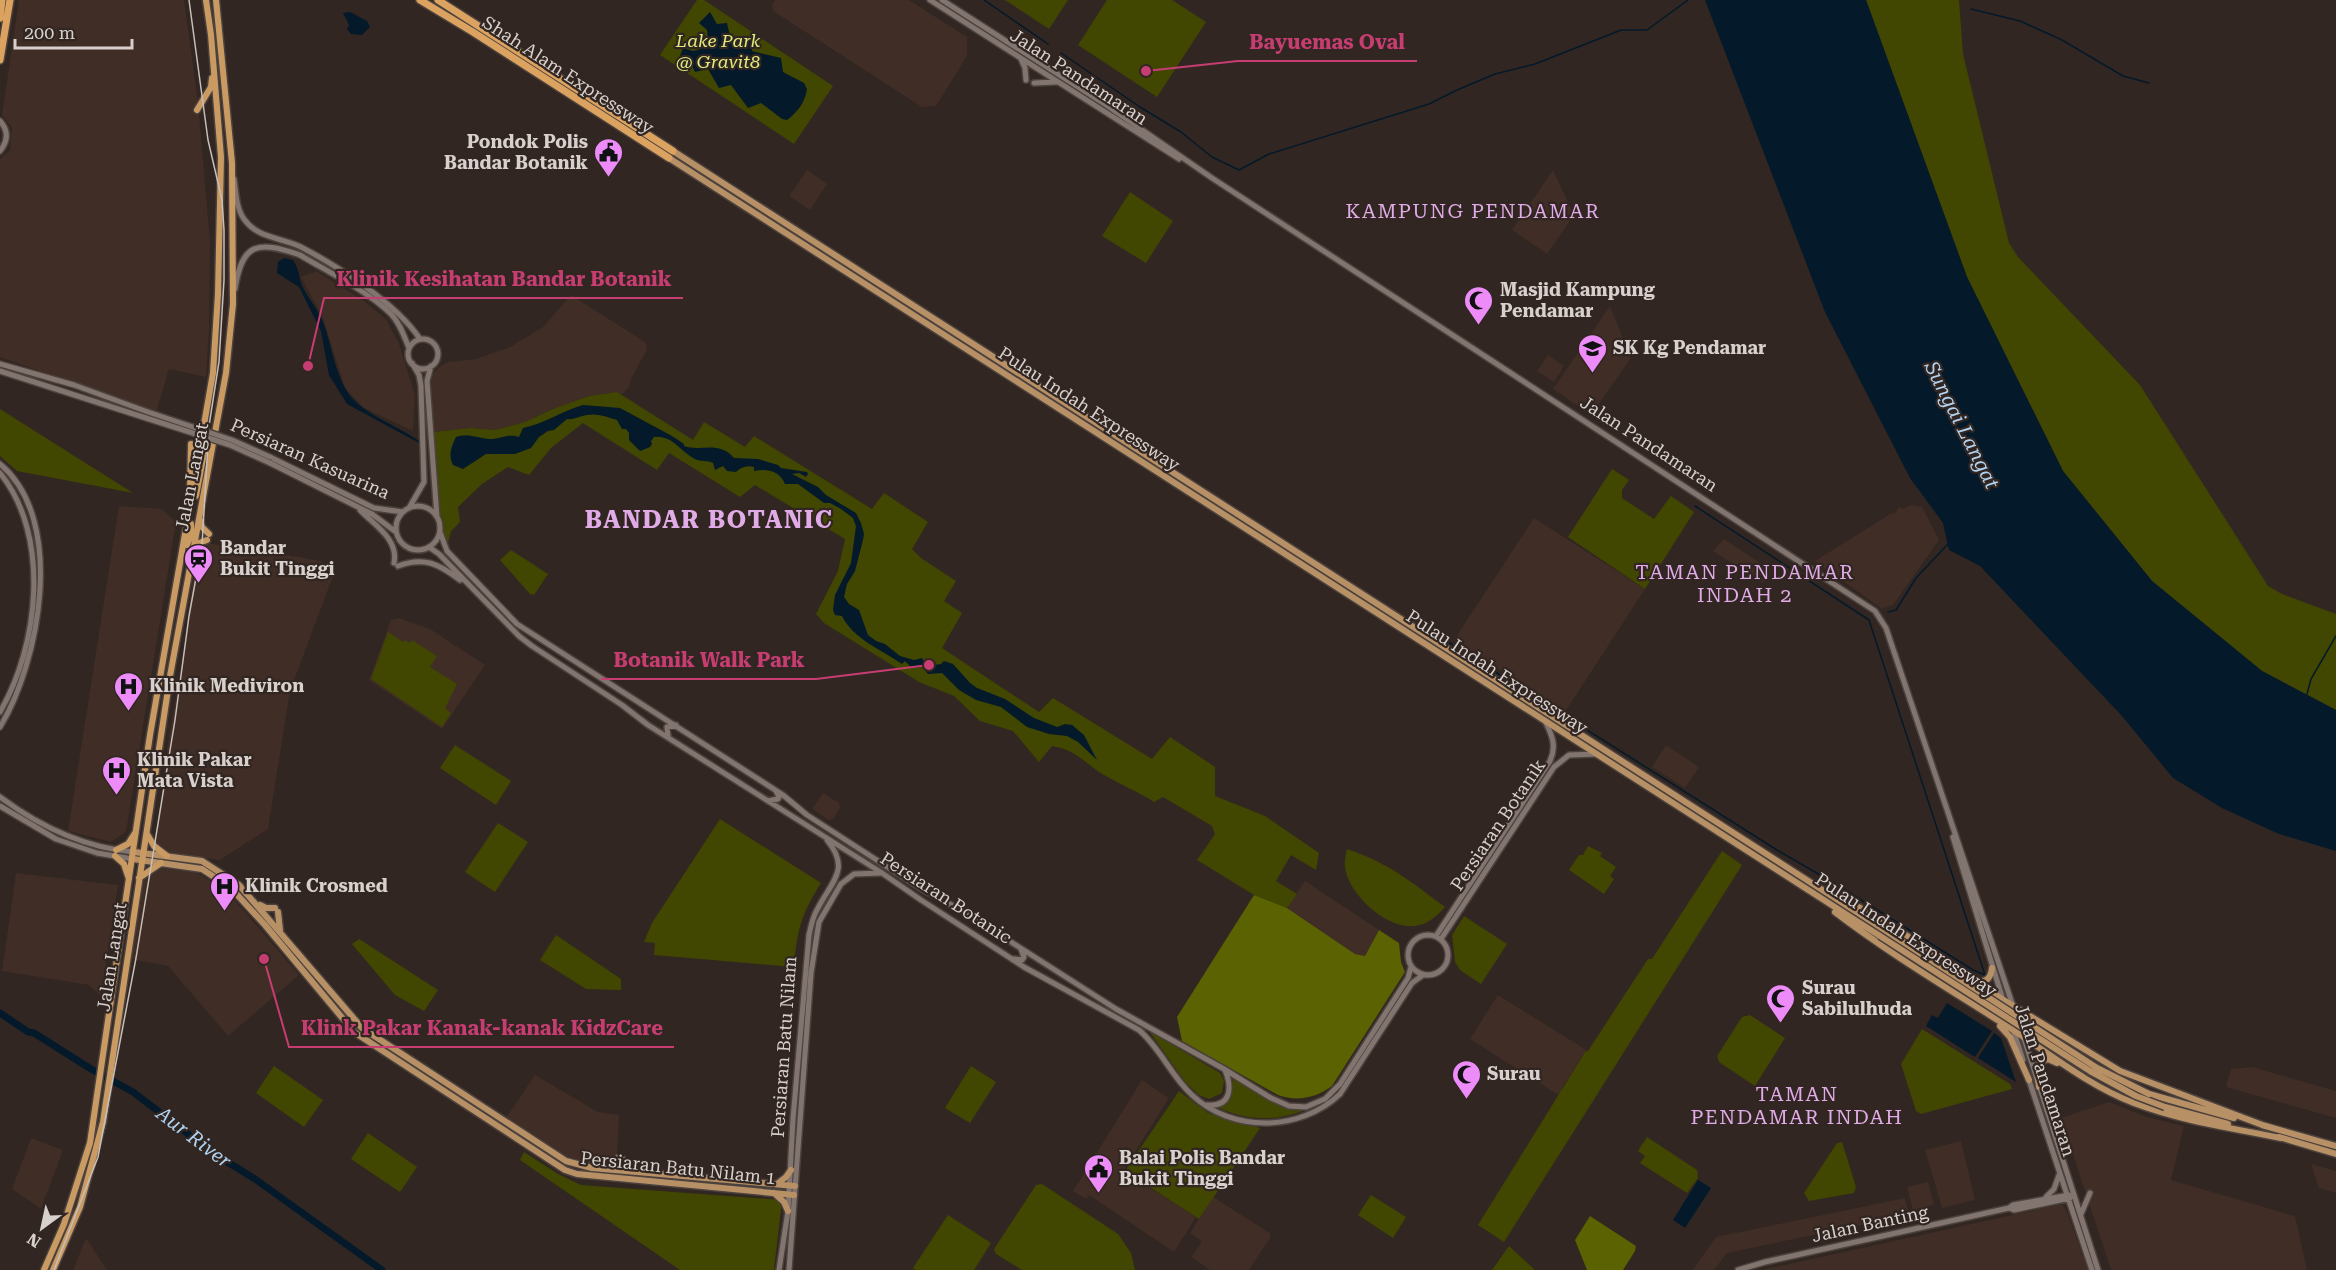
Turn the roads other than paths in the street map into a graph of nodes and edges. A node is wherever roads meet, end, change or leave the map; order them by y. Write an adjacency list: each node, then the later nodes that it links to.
1 (2, 0): 10 (highway)
2 (10, 0): 14 (highway)
3 (206, 0): 12 (highway, Jalan Langat)
4 (216, 0): 22 (highway, Jalan Langat)
5 (413, 0): 11 (highway)
6 (420, 0): 11 (highway, Shah Alam Expressway)
7 (438, 0): 21 (highway, Shah Alam Expressway)
8 (930, 0): 13 (main road, Jalan Pandamaran)
9 (942, 0): 23 (main road, Jalan Pandamaran)
10 (0, 18)
11 (473, 32): 21 (highway, Shah Alam Expressway)
12 (213, 53): 18 (highway); 34 (highway, Jalan Langat)
13 (1020, 58): 15 (main road); 16 (main road, Jalan Pandamaran)
14 (0, 60)
15 (1026, 80)
16 (1057, 82): 17 (main road); 23 (main road, Jalan Pandamaran)
17 (1034, 83)
18 (197, 110)
19 (0, 121): 20 (main road)
20 (0, 151)
21 (671, 154): 53 (main road, Pulau Indah Expressway); 74 (main road, Pulau Indah Expressway)
22 (232, 163): 24 (main road); 26 (highway, Jalan Langat)
23 (1212, 178): 63 (main road, Jalan Pandamaran)
24 (286, 241): 25 (main road); 27 (main road)
25 (285, 250): 26 (main road); 28 (main road)
26 (233, 304): 43 (highway, Jalan Langat)
27 (420, 339): 28 (main road); 31 (main road)
28 (409, 348): 29 (main road)
29 (412, 363): 31 (main road); 41 (main road)
30 (0, 364): 33 (main road, Persiaran Kasuarina)
31 (431, 366): 44 (main road)
32 (0, 371): 33 (main road, Persiaran Kasuarina)
33 (147, 415): 36 (main road, Persiaran Kasuarina, bridge)
34 (202, 438): 39 (highway, Jalan Langat); 47 (highway)
35 (191, 444): 39 (highway)
36 (270, 460): 40 (main road, Persiaran Kasuarina); 42 (main road, Persiaran Kasuarina)
37 (0, 464): 55 (main road)
38 (0, 473): 52 (main road)
39 (190, 503): 50 (highway, Jalan Langat)
40 (357, 507): 45 (main road, Persiaran Kasuarina); 51 (main road)
41 (409, 508): 42 (main road); 44 (main road)
42 (403, 512): 45 (main road)
43 (200, 516): 47 (highway, Jalan Langat); 49 (highway)
44 (436, 517): 46 (main road)
45 (396, 532): 48 (main road)
46 (440, 532): 48 (main road); 54 (main road, Persiaran Botanic)
47 (194, 535): 49 (highway, Jalan Langat); 50 (highway)
48 (429, 547): 51 (main road, Persiaran Botanic)
49 (193, 551): 64 (highway, Jalan Langat)
50 (177, 583): 62 (highway, Jalan Langat)
51 (471, 588): 56 (main road, Persiaran Botanic)
52 (0, 712)
53 (1545, 721): 57 (main road, Pulau Indah Expressway); 78 (main road)
54 (676, 725): 56 (main road); 58 (main road, Persiaran Botanic)
55 (0, 727)
56 (669, 738): 60 (main road, Persiaran Botanic)
57 (1597, 754): 75 (main road, Pulau Indah Expressway); 78 (main road, Persiaran Botanik)
58 (775, 790): 60 (main road); 79 (main road, Persiaran Botanic)
59 (0, 797): 66 (main road)
60 (767, 801): 65 (main road, Persiaran Botanic)
61 (0, 806): 66 (main road)
62 (138, 827): 66 (highway); 67 (highway, Jalan Langat)
63 (1952, 829): 82 (main road, Jalan Pandamaran); 89 (main road, Jalan Pandamaran)
64 (147, 833): 68 (highway); 69 (highway, Jalan Langat)
65 (825, 837): 71 (main road, Persiaran Botanic); 109 (main road, Persiaran Batu Nilam)
66 (116, 853): 67 (main road); 73 (highway)
67 (134, 855): 69 (main road, Persiaran Batu Nilam 1); 73 (highway, Jalan Langat)
68 (167, 856): 69 (main road, Persiaran Batu Nilam 1); 76 (main road, Persiaran Batu Nilam 1)
69 (142, 857): 70 (main road, Persiaran Batu Nilam 1); 72 (highway, Jalan Langat)
70 (160, 863): 72 (highway); 102 (main road, Persiaran Batu Nilam 1)
71 (882, 873): 80 (main road, Persiaran Botanic); 115 (main road, Persiaran Batu Nilam)
72 (139, 878): 125 (highway, Jalan Langat)
73 (130, 882): 124 (highway, Jalan Langat)
74 (1819, 888): 83 (main road); 101 (main road, Pulau Indah Expressway, bridge)
75 (1810, 890): 86 (main road); 103 (main road, Pulau Indah Expressway, bridge)
76 (257, 904): 77 (main road, Persiaran Batu Nilam 1); 77 (main road)
77 (281, 932): 99 (main road, Persiaran Batu Nilam 1)
78 (1438, 938): 81 (main road); 84 (main road)
79 (1020, 947): 80 (main road); 95 (main road, Persiaran Botanic)
80 (1012, 959): 100 (main road, Persiaran Botanic)
81 (1411, 967): 84 (main road); 95 (main road, Persiaran Botanic)
82 (1992, 968): 85 (main road); 87 (main road, Jalan Pandamaran)
83 (1958, 969): 85 (main road); 86 (main road)
84 (1423, 975): 100 (main road, Persiaran Botanic)
85 (1974, 980): 87 (main road)
86 (1946, 986): 88 (main road)
87 (2002, 999): 89 (main road); 90 (main road, Jalan Pandamaran)
88 (1967, 1000): 91 (main road); 97 (main road)
89 (2013, 1005): 90 (main road); 92 (main road); 93 (main road, Jalan Pandamaran)
90 (2006, 1008): 91 (main road); 93 (main road, Jalan Pandamaran)
91 (1986, 1013): 93 (main road)
92 (2041, 1023): 93 (main road); 101 (main road)
93 (2017, 1029): 94 (main road); 97 (main road, Jalan Pandamaran)
94 (2023, 1037): 96 (main road); 98 (main road, Jalan Pandamaran)
95 (1224, 1069): 100 (main road)
96 (2074, 1071): 98 (main road); 103 (main road)
97 (2029, 1080): 111 (main road, Jalan Pandamaran)
98 (2039, 1087): 119 (main road, Jalan Pandamaran)
99 (474, 1101): 102 (main road); 105 (main road, Persiaran Batu Nilam 1)
100 (1202, 1104)
101 (2265, 1126): 104 (main road, Pulau Indah Expressway)
102 (506, 1132): 105 (main road); 112 (main road, Persiaran Batu Nilam 1)
103 (2281, 1138): 106 (main road, Pulau Indah Expressway)
104 (2336, 1146)
105 (547, 1149): 107 (main road, Persiaran Batu Nilam 1)
106 (2336, 1154)
107 (608, 1169): 108 (main road, Persiaran Batu Nilam 1); 110 (main road)
108 (619, 1170): 110 (main road, Persiaran Batu Nilam 1); 112 (main road); 113 (main road)
109 (791, 1170): 114 (main road); 115 (main road, Persiaran Batu Nilam)
110 (632, 1171): 114 (main road, Persiaran Batu Nilam 1)
111 (2060, 1174): 119 (main road, Jalan Pandamaran); 120 (main road)
112 (602, 1176): 113 (main road, Persiaran Batu Nilam 1)
113 (636, 1178): 116 (main road, Persiaran Batu Nilam 1)
114 (777, 1184): 115 (main road, Persiaran Batu Nilam 1)
115 (792, 1186): 118 (main road, Persiaran Batu Nilam)
116 (774, 1192): 118 (main road, Persiaran Batu Nilam 1); 122 (main road)
117 (2090, 1193): 123 (main road)
118 (792, 1195): 122 (main road, Persiaran Batu Nilam); 127 (main road, Persiaran Batu Nilam)
119 (2069, 1196): 120 (main road, Jalan Banting); 121 (main road, Jalan Banting); 123 (main road); 129 (main road, Jalan Pandamaran)
120 (2045, 1198): 121 (main road, Jalan Banting)
121 (2009, 1208): 128 (main road, Jalan Banting)
122 (788, 1211): 126 (main road, Persiaran Batu Nilam)
123 (2080, 1217): 130 (main road)
124 (44, 1270)
125 (53, 1270)
126 (778, 1270)
127 (789, 1270)
128 (1738, 1270)
129 (2092, 1270)
130 (2098, 1270)

